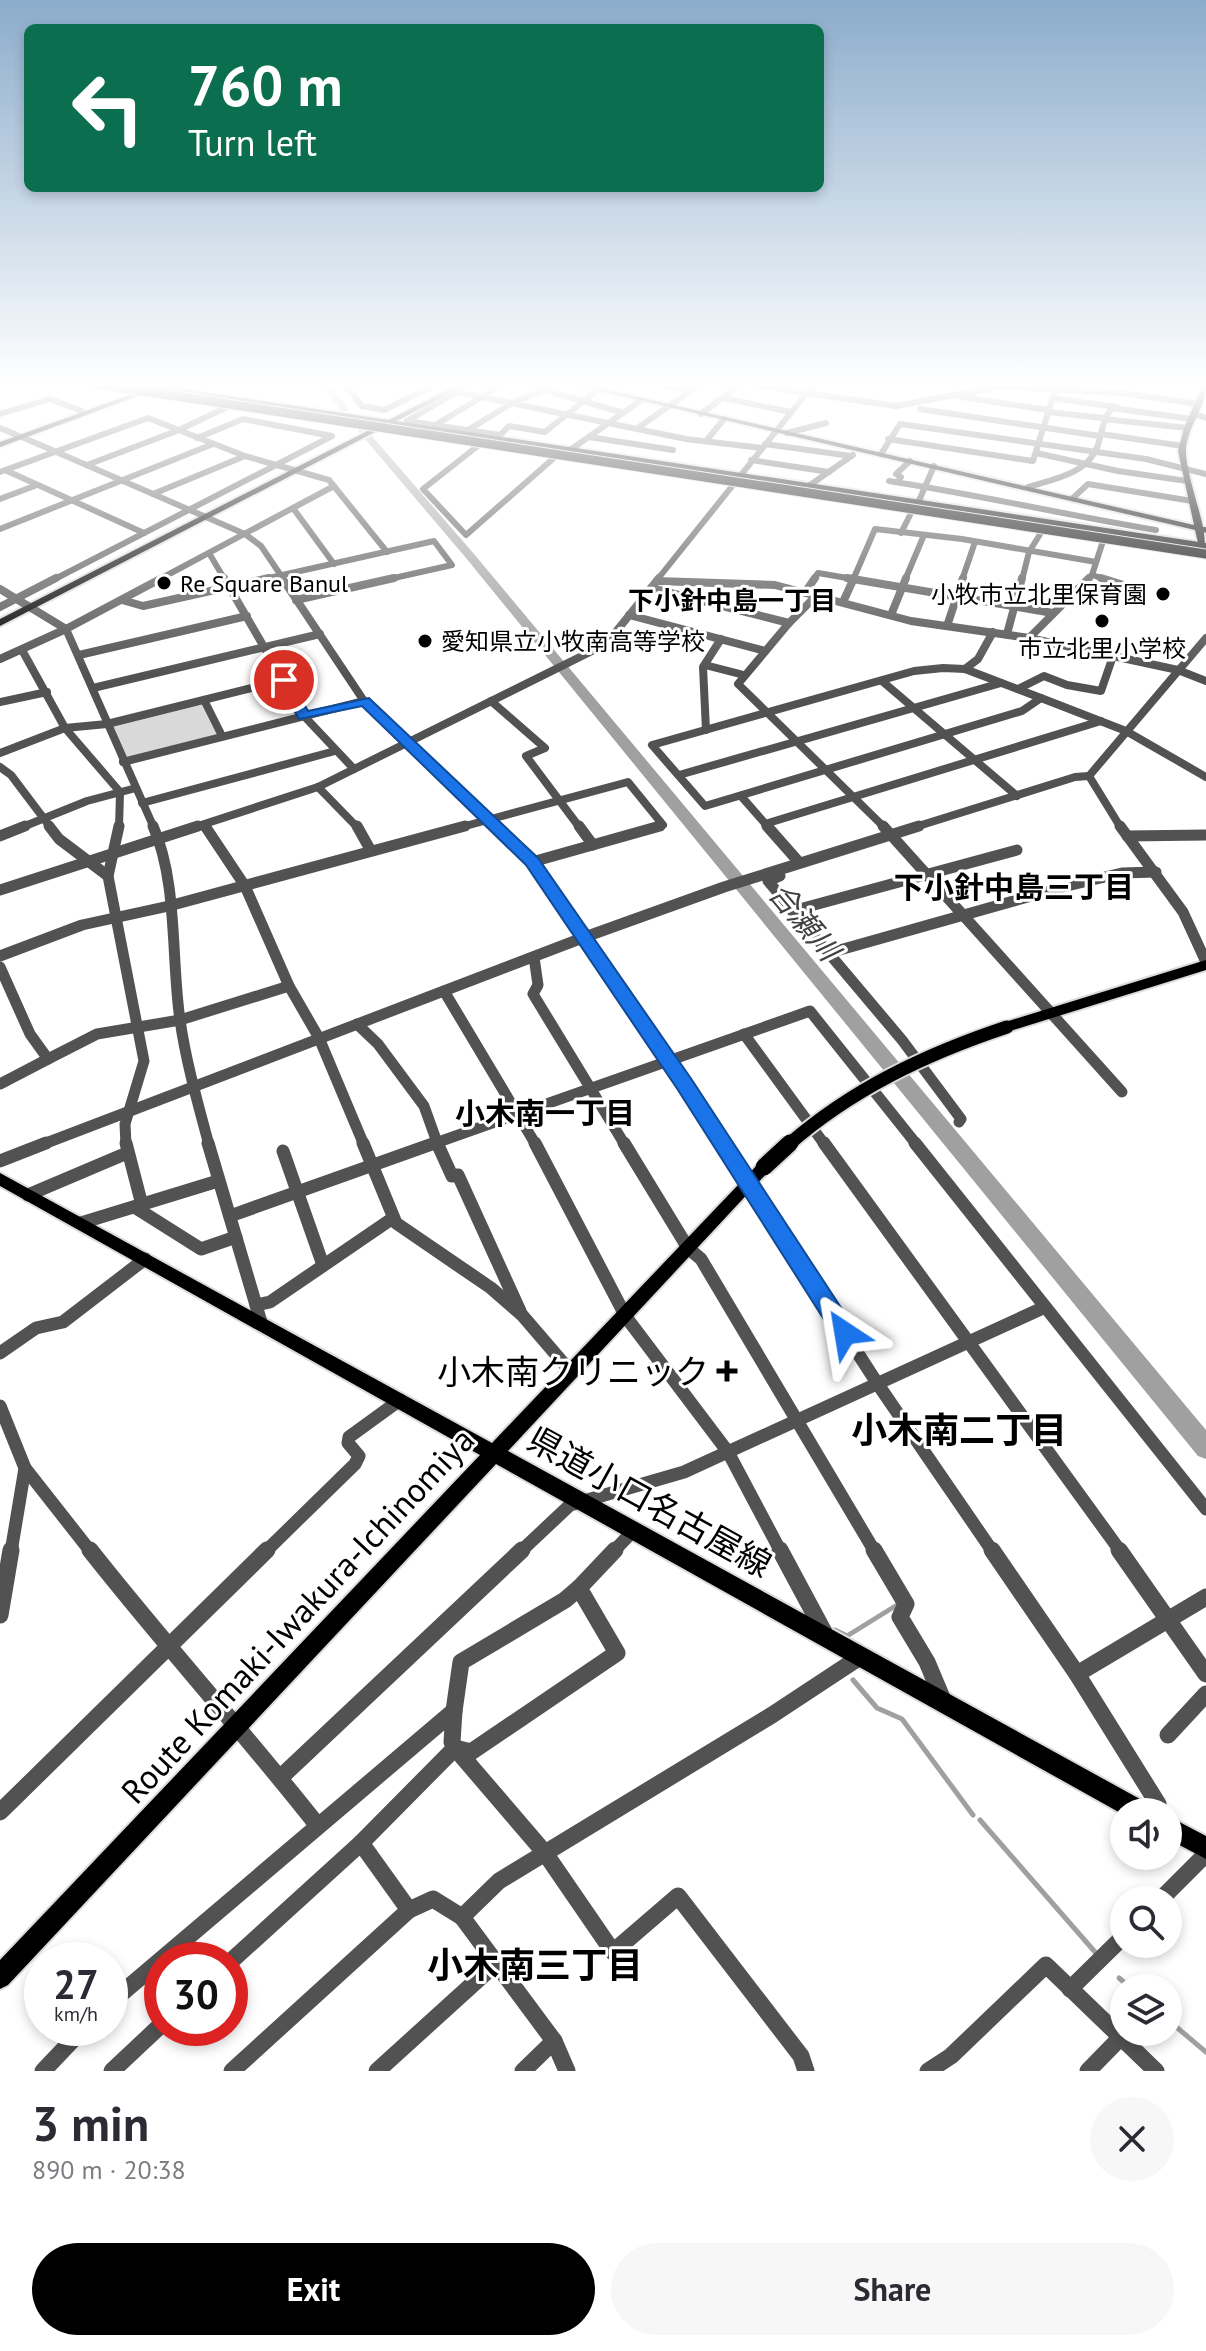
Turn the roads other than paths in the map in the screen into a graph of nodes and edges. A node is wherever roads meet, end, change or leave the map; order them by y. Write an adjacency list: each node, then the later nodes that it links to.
1 (1187, 481): 31 (main road)
2 (29, 482): 21 (street)
3 (120, 482): 30 (street)
4 (124, 482): 27 (street)
5 (183, 482): 27 (street)
6 (246, 482): 34 (street)
7 (275, 482): 35 (main road)
8 (330, 482): 22 (street)
9 (432, 482): 10 (street)
10 (527, 482)
11 (734, 482): 56 (street)
12 (741, 482): 49 (highway, bridge)
13 (742, 482): 26 (highway)
14 (752, 482): 23 (highway)
15 (757, 482): 49 (highway, bridge)
16 (815, 482): 23 (street)
17 (894, 482): 24 (street)
18 (928, 482): 24 (street)
19 (1004, 482): 25 (main road)
20 (1041, 482): 25 (street)
21 (37, 485): 29 (street); 30 (street)
22 (334, 486): 33 (street); 47 (street)
23 (807, 487): 32 (highway)
24 (926, 487): 32 (street); 43 (street)
25 (1028, 487): 28 (main road)
26 (792, 493): 32 (highway); 49 (highway, bridge)
27 (153, 494): 34 (street)
28 (1073, 498): 31 (street); 36 (main road)
29 (0, 499)
30 (73, 500): 37 (street); 40 (street)
31 (1192, 501): 38 (main road)
32 (915, 507): 39 (highway); 41 (street); 43 (highway)
33 (293, 508): 42 (street); 52 (street)
34 (190, 510): 35 (street); 40 (street)
35 (207, 517): 42 (street); 68 (main road)
36 (1159, 519): 38 (main road); 43 (street)
37 (0, 529)
38 (1204, 529): 49 (main road)
39 (1042, 531): 45 (highway); 48 (street)
40 (144, 533): 64 (street)
41 (901, 533): 44 (street); 55 (street)
42 (245, 534): 50 (street); 54 (street)
43 (1155, 534): 49 (highway)
44 (924, 535): 46 (street); 58 (street)
45 (1103, 541): 49 (highway); 51 (street)
46 (975, 542): 48 (street); 63 (street)
47 (387, 552): 52 (street); 66 (street)
48 (1029, 552): 51 (street); 69 (street)
49 (1205, 552)
50 (209, 553): 57 (street); 65 (street)
51 (1096, 562): 53 (street)
52 (334, 564): 54 (street)
53 (1092, 575): 61 (street); 71 (street)
54 (279, 576): 57 (street); 66 (street)
55 (853, 579): 58 (street); 60 (street); 67 (street)
56 (654, 584): 60 (street); 72 (street); 76 (street)
57 (230, 587): 65 (street); 74 (street)
58 (903, 587): 63 (street); 73 (street)
59 (0, 589): 64 (street)
60 (806, 591): 62 (street)
61 (1143, 591)
62 (818, 594): 67 (street); 76 (street)
63 (956, 596): 69 (street); 77 (street)
64 (16, 599): 68 (street); 70 (street)
65 (122, 600): 78 (street)
66 (296, 600): 80 (street)
67 (843, 602): 73 (street)
68 (31, 606): 75 (main road); 78 (street)
69 (1015, 606): 71 (street); 81 (street)
70 (0, 607)
71 (1053, 613): 82 (street)
72 (629, 615): 84 (street); 105 (street)
73 (891, 615): 77 (street)
74 (247, 616): 85 (street); 88 (street)
75 (0, 623)
76 (789, 623): 87 (street)
77 (947, 626): 79 (street)
78 (66, 629): 86 (street); 88 (street)
79 (993, 632): 81 (street); 92 (street)
80 (320, 634): 85 (street); 104 (street)
81 (1007, 634): 82 (street)
82 (1029, 638): 89 (street)
83 (1206, 638): 93 (street)
84 (721, 639): 87 (street); 91 (street)
85 (265, 648): 95 (street); 99 (street)
86 (22, 650): 90 (street); 101 (street)
87 (765, 651): 94 (street)
88 (79, 655): 99 (street)
89 (1113, 656): 93 (street); 100 (street)
90 (0, 659)
91 (705, 665): 94 (street); 113 (street)
92 (965, 669): 96 (street); 98 (street)
93 (1178, 670): 97 (street); 114 (street)
94 (744, 675): 108 (street)
95 (284, 680): 103 (street); 109 (street)
96 (882, 681): 107 (street); 108 (street)
97 (1206, 681)
98 (1001, 683): 100 (street); 107 (street)
99 (93, 688): 111 (street)
100 (1018, 689): 102 (street)
101 (47, 692): 106 (street); 112 (street)
102 (1042, 698): 110 (street); 115 (street)
103 (204, 700): 111 (street); 116 (street)
104 (364, 701): 109 (street); 117 (street)
105 (491, 701): 117 (street); 135 (street)
106 (0, 702)
107 (912, 708): 115 (street); 118 (street)
108 (768, 713): 113 (street); 118 (street)
109 (304, 716): 116 (street); 119 (street)
110 (1101, 721): 114 (street); 121 (street)
111 (107, 724): 112 (street); 122 (street)
112 (65, 728): 120 (street); 131 (street)
113 (706, 730): 126 (street)
114 (1126, 731): 127 (street); 128 (street)
115 (944, 735): 121 (street); 125 (street)
116 (222, 736): 122 (street)
117 (410, 742): 124 (street); 138 (street)
118 (798, 742): 125 (street); 126 (street)
119 (335, 751): 124 (street); 136 (street)
120 (0, 753)
121 (974, 761): 133 (street); 134 (street)
122 (123, 762): 130 (street)
123 (0, 767): 137 (street)
124 (354, 769): 129 (street)
125 (827, 770): 132 (street); 134 (street)
126 (679, 775): 132 (street)
127 (1089, 776): 133 (street); 144 (street)
128 (1206, 777)
129 (318, 787): 140 (street); 148 (street)
130 (136, 788): 131 (street); 136 (street)
131 (120, 792): 137 (street); 149 (street)
132 (741, 796): 139 (street)
133 (1017, 796): 141 (street)
134 (853, 797): 139 (street); 141 (street)
135 (560, 800): 138 (street); 146 (street); 146 (street)
136 (142, 803): 145 (street)
137 (47, 818): 143 (street); 152 (street)
138 (490, 819): 148 (street); 153 (street)
139 (765, 824): 151 (street)
140 (204, 825): 145 (street); 157 (street)
141 (892, 835): 150 (street); 155 (street)
142 (1206, 835): 144 (street)
143 (0, 836)
144 (1127, 836): 154 (street)
145 (159, 839): 149 (street); 159 (street)
146 (593, 845): 153 (street)
147 (1017, 850): 155 (street)
148 (371, 851): 157 (street)
149 (113, 854): 152 (street); 156 (street)
150 (827, 857): 160 (street); 163 (street)
151 (797, 860)
152 (87, 862): 156 (street); 158 (street)
153 (532, 862): 163 (street)
154 (1156, 872): 162 (street); 167 (street)
155 (927, 874): 160 (street); 162 (street)
156 (108, 876): 161 (street)
157 (245, 886): 159 (street); 169 (street)
158 (0, 890)
159 (169, 906): 161 (street); 172 (street)
160 (792, 911): 164 (street)
161 (113, 914): 165 (street); 174 (street)
162 (965, 915): 164 (street); 171 (street)
163 (585, 937): 166 (street); 178 (street)
164 (829, 953): 185 (street)
165 (0, 956)
166 (534, 957): 170 (street); 181 (street)
167 (1206, 963): 171 (main road, Route Komaki-Iwakura-Ichinomiya)
168 (0, 967): 177 (street)
169 (289, 986): 172 (street); 176 (street)
170 (444, 991): 173 (street); 184 (street)
171 (1051, 1013): 182 (street); 193 (main road, Route Komaki-Iwakura-Ichinomiya, bridge)
172 (180, 1020): 174 (street); 180 (street)
173 (357, 1024): 176 (street); 186 (street)
174 (140, 1029): 177 (street); 183 (street)
175 (744, 1034): 178 (street); 204 (street); 208 (street)
176 (319, 1038): 180 (street); 190 (street)
177 (48, 1059): 179 (street)
178 (669, 1061): 181 (street); 193 (street)
179 (0, 1084)
180 (194, 1087): 183 (street); 192 (street)
181 (591, 1089): 184 (street); 201 (street)
182 (1122, 1092)
183 (128, 1113): 188 (street); 189 (street)
184 (519, 1114): 186 (street); 207 (street)
185 (959, 1122)
186 (436, 1143): 190 (street); 206 (street)
187 (283, 1151): 194 (street)
188 (127, 1153): 195 (street); 196 (street)
189 (0, 1161)
190 (370, 1166): 194 (street); 198 (street)
191 (0, 1179): 195 (main road, 県道小口名古屋線)
192 (218, 1181): 196 (street); 197 (street)
193 (749, 1182): 201 (main road, Route Komaki-Iwakura-Ichinomiya); 211 (street)
194 (298, 1192): 197 (street); 203 (street)
195 (28, 1195): 199 (main road, 県道小口名古屋線)
196 (139, 1207): 199 (street); 200 (street)
197 (230, 1216): 200 (street)
198 (393, 1218): 203 (street); 206 (street)
199 (81, 1223): 202 (main road, 県道小口名古屋線)
200 (236, 1237): 205 (street)
201 (688, 1248): 207 (main road, Route Komaki-Iwakura-Ichinomiya); 214 (street)
202 (145, 1259): 205 (main road, 県道小口名古屋線); 209 (street)
203 (323, 1265): 205 (street)
204 (1045, 1307): 208 (street); 219 (street)
205 (259, 1313): 212 (main road, 県道小口名古屋線)
206 (522, 1315): 210 (street)
207 (626, 1317): 210 (main road, Route Komaki-Iwakura-Ichinomiya); 215 (street)
208 (969, 1342): 211 (street); 224 (street)
209 (0, 1353)
210 (571, 1372): 216 (main road, Route Komaki-Iwakura-Ichinomiya)
211 (877, 1383): 214 (street); 228 (street)
212 (400, 1400): 216 (main road, 県道小口名古屋線); 226 (street)
213 (0, 1406): 217 (street)
214 (798, 1420): 215 (street); 231 (street)
215 (728, 1452): 218 (street); 225 (street)
216 (495, 1453): 218 (main road, 県道小口名古屋線); 233 (main road, Route Komaki-Iwakura-Ichinomiya)
217 (25, 1468): 223 (street); 226 (street)
218 (583, 1501): 220 (main road, 県道小口名古屋線); 236 (street)
219 (1206, 1509)
220 (633, 1531): 221 (street); 225 (main road, 県道小口名古屋線)
221 (579, 1588): 232 (street); 235 (street)
222 (1206, 1597): 224 (street)
223 (0, 1615)
224 (1169, 1618): 228 (street); 229 (street)
225 (827, 1637): 227 (main road, 県道小口名古屋線)
226 (167, 1648): 233 (street); 239 (street)
227 (860, 1657): 231 (main road, 県道小口名古屋線); 244 (street)
228 (1077, 1674): 238 (street)
229 (1206, 1674)
230 (1206, 1694): 234 (street)
231 (945, 1703): 237 (main road, 県道小口名古屋線)
232 (454, 1711): 235 (street); 240 (street)
233 (237, 1724): 236 (street); 251 (main road, Route Komaki-Iwakura-Ichinomiya)
234 (1168, 1735)
235 (455, 1748): 242 (street); 244 (street)
236 (281, 1777): 240 (street)
237 (1116, 1798)
238 (1154, 1798)
239 (0, 1812)
240 (318, 1826): 252 (street)
241 (1182, 1836): 243 (main road)
242 (361, 1843): 246 (street); 248 (street)
243 (1206, 1851): 245 (street)
244 (545, 1853): 247 (street); 266 (street)
245 (1173, 1886)
246 (409, 1910): 247 (street); 262 (street)
247 (462, 1917): 250 (street)
248 (248, 1946)
249 (1110, 1950): 253 (street)
250 (495, 1964): 255 (street); 263 (street)
251 (0, 1977)
252 (128, 1988)
253 (1070, 1989): 254 (street); 267 (street)
254 (1110, 2027)
255 (554, 2041): 264 (street); 265 (street)
256 (144, 2042): 260 (street)
257 (67, 2046): 261 (street)
258 (1112, 2046): 268 (street)
259 (1130, 2046): 269 (street)
260 (119, 2068)
261 (43, 2071)
262 (232, 2071)
263 (377, 2071)
264 (523, 2071)
265 (567, 2071)
266 (806, 2071)
267 (928, 2071)
268 (1088, 2071)
269 (1156, 2071)

